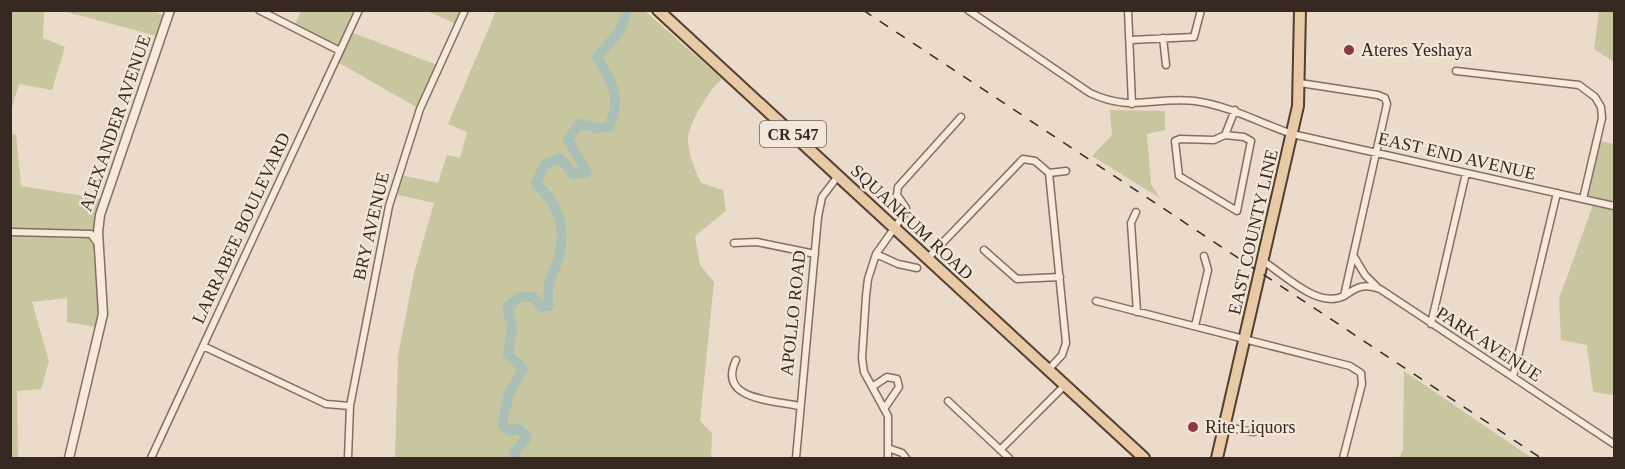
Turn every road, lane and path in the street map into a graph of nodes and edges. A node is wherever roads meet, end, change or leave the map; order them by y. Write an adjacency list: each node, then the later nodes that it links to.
1 (170, 10): 33 (street, ALEXANDER AVENUE)
2 (260, 10): 12 (street)
3 (359, 10): 12 (street, LARRABEE BOULEVARD)
4 (465, 10): 57 (street, BRY AVENUE)
5 (658, 10): 25 (main road, SQUANKUM ROAD / CR 547)
6 (968, 10): 16 (street, EAST END AVENUE)
7 (1128, 10): 11 (street)
8 (1201, 10): 10 (street)
9 (1300, 10): 15 (main road, EAST COUNTY LINE)
10 (1163, 38): 11 (street); 13 (street)
11 (1130, 40): 16 (street)
12 (340, 51): 50 (street, LARRABEE BOULEVARD)
13 (1166, 65)
14 (1456, 70): 27 (street)
15 (1300, 83): 19 (main road, EAST COUNTY LINE); 21 (street)
16 (1132, 104): 17 (street, EAST END AVENUE)
17 (1235, 110): 19 (street, EAST END AVENUE); 20 (street)
18 (961, 117): 30 (street)
19 (1292, 134): 21 (street, EAST END AVENUE); 40 (main road, EAST COUNTY LINE)
20 (1225, 135): 20 (street)
21 (1377, 153): 24 (street, EAST END AVENUE); 37 (street)
22 (1066, 171): 23 (street)
23 (1049, 173): 39 (street); 42 (street)
24 (1466, 173): 26 (street, EAST END AVENUE); 47 (street)
25 (838, 176): 30 (main road, SQUANKUM ROAD / CR 547); 35 (street, APOLLO ROAD)
26 (1557, 193): 27 (street, EAST END AVENUE); 53 (street)
27 (1583, 199): 28 (street, EAST END AVENUE)
28 (1614, 206)
29 (1136, 212): 46 (street)
30 (894, 228): 36 (street); 39 (main road, SQUANKUM ROAD / CR 547)
31 (10, 232): 33 (street)
32 (734, 243): 35 (street)
33 (99, 245): 65 (street, ALEXANDER AVENUE)
34 (984, 250): 42 (street)
35 (814, 254): 58 (street, APOLLO ROAD)
36 (876, 254): 41 (street); 55 (street)
37 (1353, 255): 43 (street, PARK AVENUE); 44 (street)
38 (1204, 256): 48 (street)
39 (927, 259): 52 (main road, SQUANKUM ROAD / CR 547)
40 (1263, 261): 44 (street); 49 (main road, EAST COUNTY LINE)
41 (917, 268)
42 (1060, 277): 52 (street)
43 (1380, 289): 44 (street); 47 (street, PARK AVENUE)
44 (1344, 296)
45 (1096, 301): 46 (street)
46 (1137, 312): 48 (street)
47 (1431, 324): 53 (street, PARK AVENUE)
48 (1195, 326): 49 (street)
49 (1245, 338): 60 (main road, EAST COUNTY LINE); 74 (street)
50 (203, 346): 57 (street); 66 (street, LARRABEE BOULEVARD)
51 (736, 360): 58 (street)
52 (1049, 369): 54 (main road, SQUANKUM ROAD / CR 547)
53 (1513, 377): 62 (street, PARK AVENUE)
54 (1065, 385): 64 (street); 72 (main road, SQUANKUM ROAD / CR 547)
55 (872, 387): 59 (street); 59 (street)
56 (948, 401): 64 (street)
57 (350, 406): 67 (street, BRY AVENUE)
58 (799, 406): 68 (street, APOLLO ROAD)
59 (884, 409): 63 (street)
60 (1225, 427): 61 (street); 73 (main road, EAST COUNTY LINE)
61 (1254, 432)
62 (1614, 444)
63 (888, 448): 69 (street); 70 (street)
64 (1000, 450): 71 (street)
65 (69, 459)
66 (151, 459)
67 (348, 459)
68 (796, 459)
69 (888, 459)
70 (906, 459)
71 (1009, 459)
72 (1144, 459)
73 (1217, 459)
74 (1343, 459)

